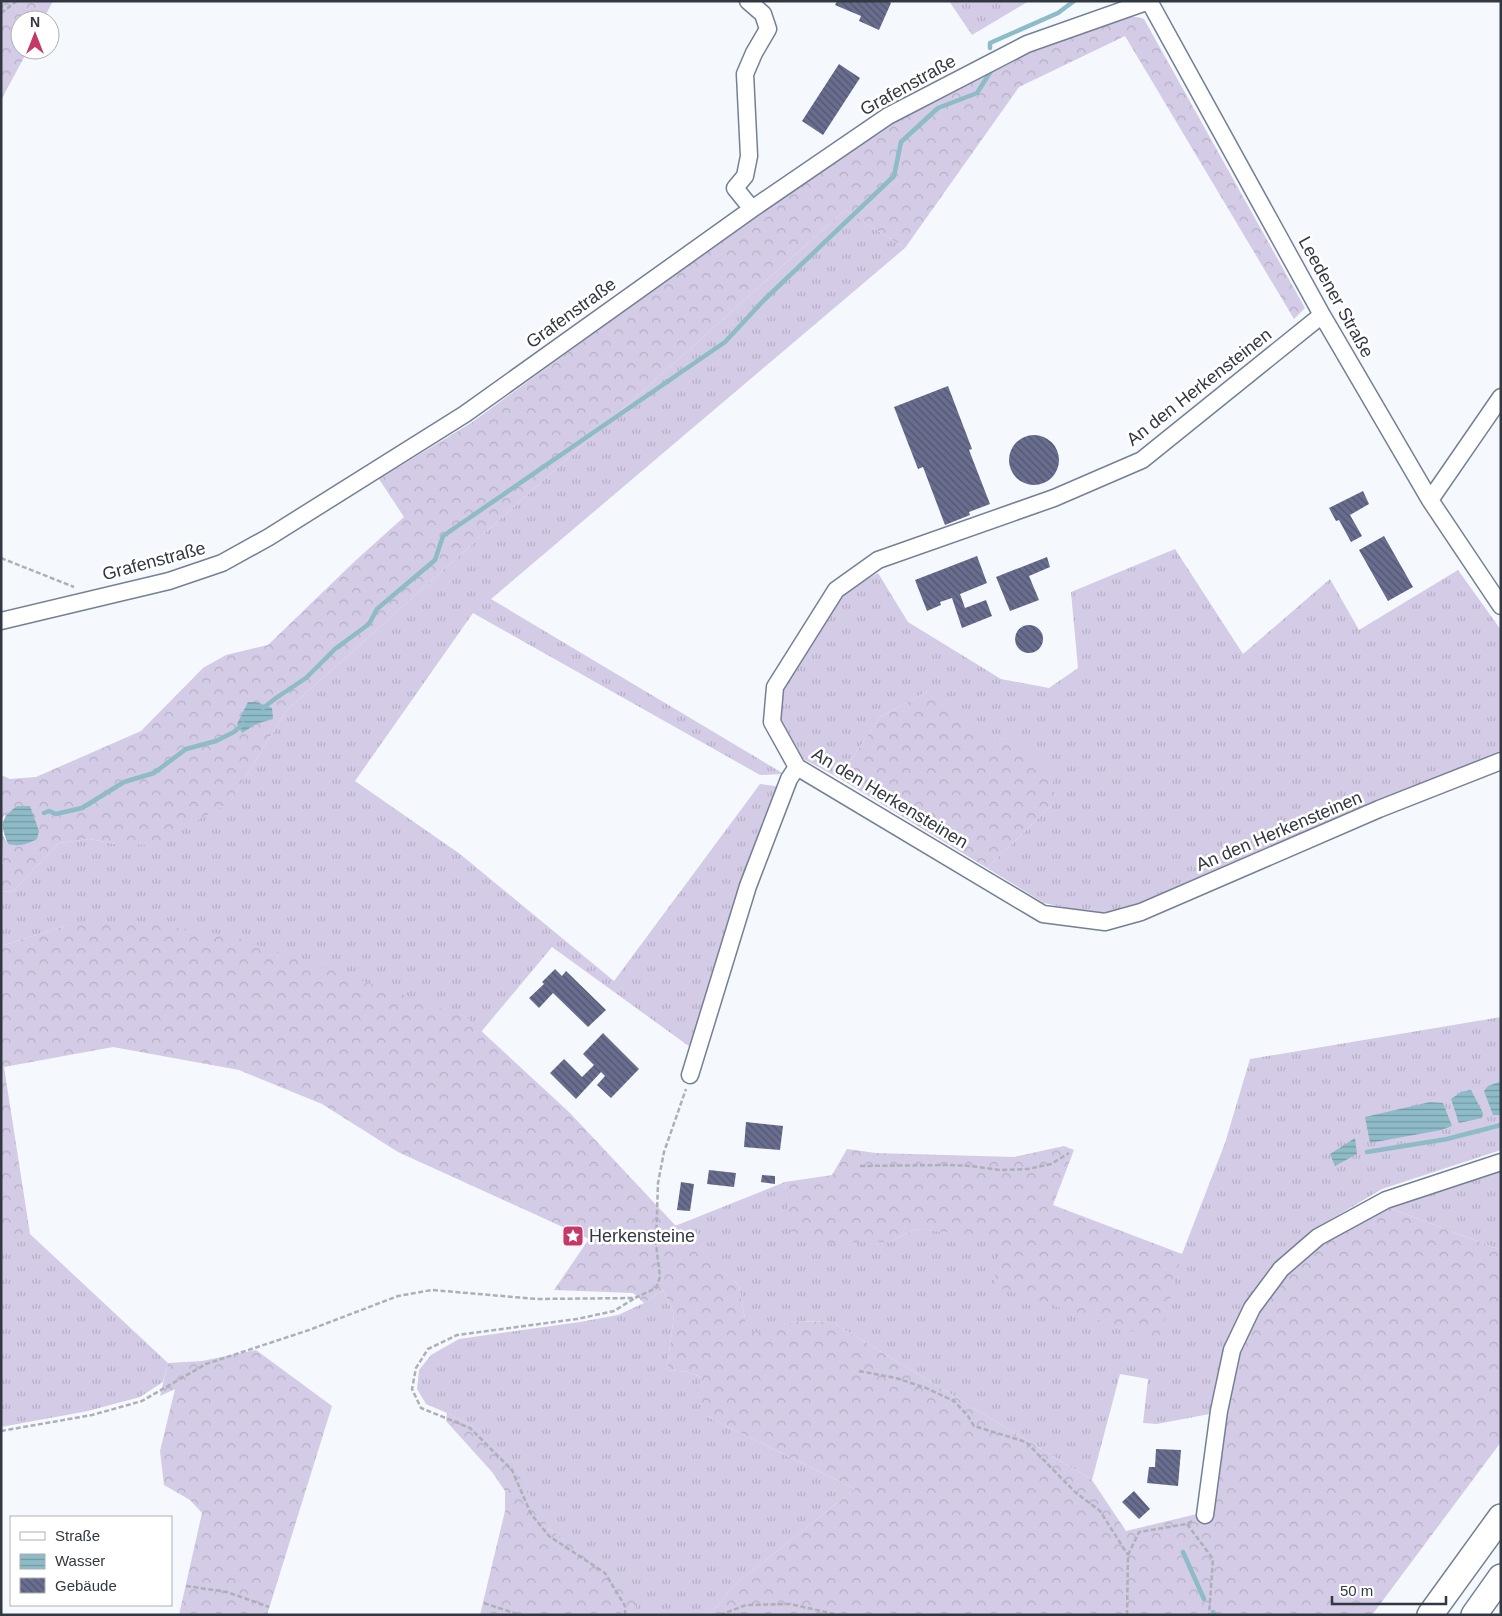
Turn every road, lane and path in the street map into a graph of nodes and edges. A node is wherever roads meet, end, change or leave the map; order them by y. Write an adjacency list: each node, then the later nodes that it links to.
1 (17, 1): 4 (path)
2 (748, 1): 5 (street)
3 (1149, 1): 5 (street, Grafenstraße); 6 (street, Leedener Straße)
4 (1, 13)
5 (752, 209): 10 (street, Grafenstraße)
6 (1322, 315): 8 (street, Leedener Straße); 14 (street, An den Herkensteinen)
7 (1501, 397): 8 (street)
8 (1430, 500): 11 (street, Leedener Straße)
9 (1, 558): 10 (path)
10 (93, 598): 12 (street, Grafenstraße)
11 (1501, 606)
12 (1, 621)
13 (1501, 761): 14 (street, An den Herkensteinen)
14 (797, 767): 15 (street)
15 (690, 1075): 19 (path)
16 (1069, 1153): 18 (path)
17 (1501, 1162): 22 (street)
18 (860, 1166)
19 (635, 1298): 21 (path); 31 (path)
20 (859, 1371): 25 (path)
21 (1, 1431)
22 (1205, 1515): 24 (path)
23 (1501, 1516): 36 (highway)
24 (1187, 1524): 25 (path); 35 (path)
25 (1128, 1555): 34 (path)
26 (1501, 1577): 37 (highway)
27 (186, 1586): 29 (path)
28 (484, 1603): 30 (path)
29 (269, 1607)
30 (520, 1615)
31 (625, 1615)
32 (720, 1615): 33 (path)
33 (839, 1615)
34 (1126, 1615)
35 (1208, 1615)
36 (1430, 1615)
37 (1474, 1615)

